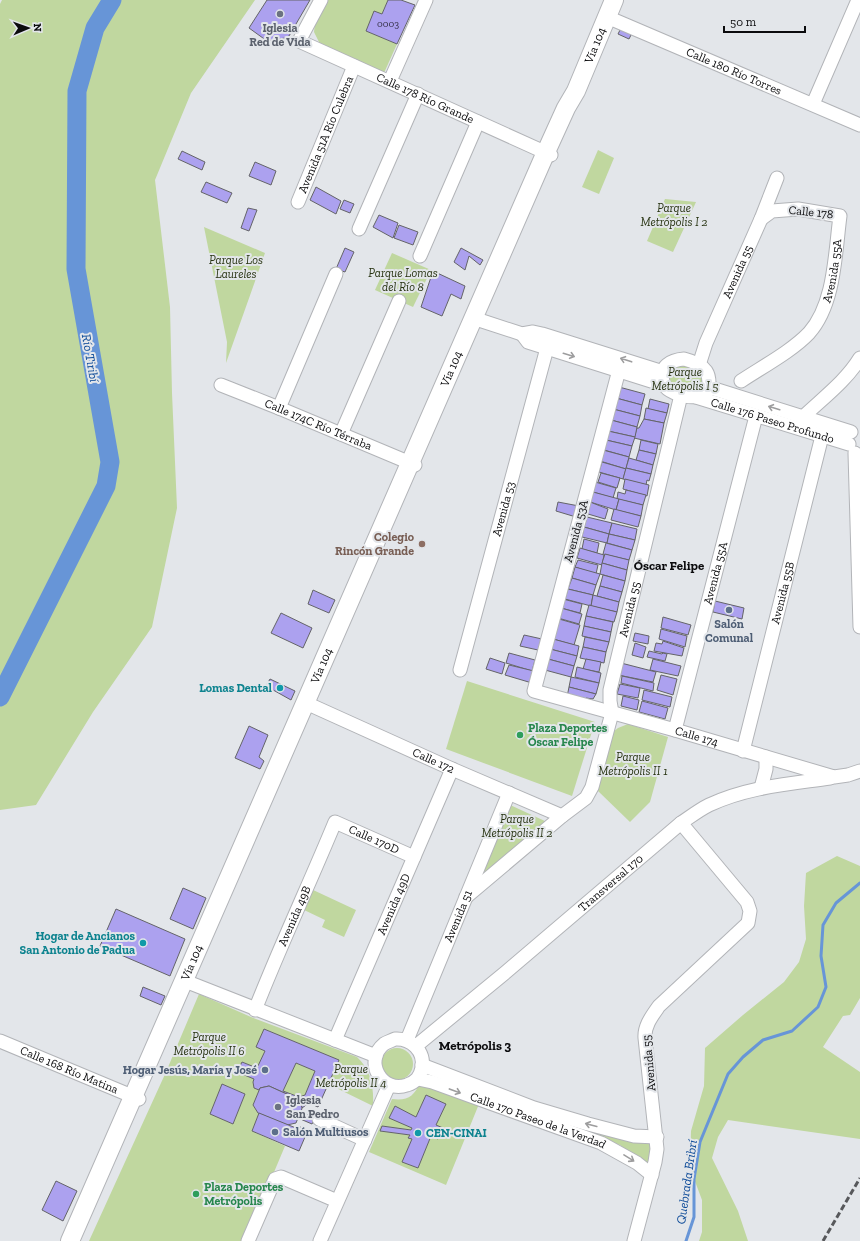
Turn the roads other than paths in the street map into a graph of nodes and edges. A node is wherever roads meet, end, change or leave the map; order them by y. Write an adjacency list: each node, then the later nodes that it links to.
1 (321, 0): 6 (street, Calle 178 Río Grande)
2 (426, 0): 7 (street)
3 (614, 0): 5 (main road, Vía 104)
4 (858, 0): 9 (street)
5 (607, 17): 9 (street, Calle 180 Río Torres); 12 (main road, Vía 104)
6 (354, 66): 7 (street, Calle 178 Río Grande); 14 (street, Avenida 51A Río Culebra)
7 (390, 81): 8 (street, Calle 178 Río Grande)
8 (418, 94): 10 (street, Calle 178 Río Grande); 17 (street)
9 (813, 104): 11 (street, Calle 180 Río Torres)
10 (478, 122): 12 (street, Calle 178 Río Grande); 18 (street)
11 (860, 125)
12 (548, 154): 21 (main road, Vía 104)
13 (777, 178): 16 (street, Avenida 55)
14 (298, 202)
15 (840, 216): 16 (street, Calle 178); 28 (street, Avenida 55A)
16 (761, 219): 25 (street, Avenida 55)
17 (359, 229)
18 (420, 256)
19 (336, 274): 33 (street)
20 (399, 301): 36 (street)
21 (476, 319): 22 (street); 39 (main road, Vía 104)
22 (522, 334): 23 (street); 27 (street, one-way to 22)
23 (547, 348): 26 (street, one-way to 26); 41 (street, Avenida 53)
24 (860, 358): 35 (street)
25 (699, 365): 27 (street); 30 (street)
26 (619, 370): 27 (street); 42 (street, Avenida 53A)
27 (663, 378): 31 (street)
28 (741, 381)
29 (221, 385): 33 (street, Calle 174C Río Térraba)
30 (708, 387): 32 (street); 35 (street, Calle 176 Paseo Profundo, one-way to 30)
31 (682, 395): 32 (street); 44 (street, Avenida 55)
32 (696, 397): 34 (street, Calle 176 Paseo Profundo)
33 (279, 408): 36 (street, Calle 174C Río Térraba)
34 (756, 416): 37 (street, Calle 176 Paseo Profundo); 45 (street, Avenida 55A)
35 (803, 417): 38 (street, Calle 176 Paseo Profundo)
36 (341, 434): 39 (street, Calle 174C Río Térraba)
37 (822, 436): 38 (street, Calle 176 Paseo Profundo); 46 (street, Avenida 55B)
38 (855, 442): 40 (street)
39 (413, 464): 43 (main road, Vía 104)
40 (860, 627)
41 (460, 670)
42 (534, 691): 44 (street, Calle 174)
43 (308, 704): 48 (street, Calle 172); 58 (main road, Vía 104)
44 (612, 713): 45 (street, Calle 174); 53 (street, Avenida 55)
45 (675, 730): 46 (street, Calle 174)
46 (743, 751): 47 (street, Calle 174)
47 (766, 757): 50 (street, Calle 174); 51 (street)
48 (452, 769): 52 (street, Calle 172); 56 (street, Avenida 49D)
49 (860, 771): 50 (street, Calle 174)
50 (834, 777): 51 (street, Transversal 170)
51 (761, 788): 55 (street, Transversal 170)
52 (508, 793): 53 (street, Calle 172); 57 (street, Avenida 51)
53 (562, 816): 57 (street)
54 (335, 822): 56 (street, Calle 170D); 59 (street, Avenida 49B)
55 (681, 823): 62 (street, Transversal 170); 69 (street, Avenida 55)
56 (414, 857): 60 (street, Avenida 49D)
57 (466, 897): 62 (street, Avenida 51)
58 (187, 982): 59 (street); 67 (main road, Vía 104)
59 (255, 1010): 60 (street)
60 (335, 1040): 63 (street)
61 (0, 1041): 67 (street, Calle 168 Río Matina)
62 (412, 1043): 63 (street); 64 (street)
63 (376, 1056): 66 (street)
64 (422, 1065): 65 (street); 69 (street, Calle 170 Paseo de la Verdad, one-way to 64)
65 (418, 1079): 66 (street); 71 (street, Calle 170 Paseo de la Verdad, one-way to 71)
66 (389, 1085): 70 (street)
67 (136, 1098): 73 (main road, Vía 104); 74 (main road, Vía 104)
68 (319, 1119): 70 (street)
69 (657, 1137): 71 (street, Avenida 55)
70 (365, 1140): 72 (street)
71 (652, 1175): 77 (street, Avenida 55)
72 (337, 1202): 75 (street); 76 (street)
73 (70, 1241)
74 (76, 1241)
75 (248, 1241)
76 (320, 1241)
77 (634, 1241)

